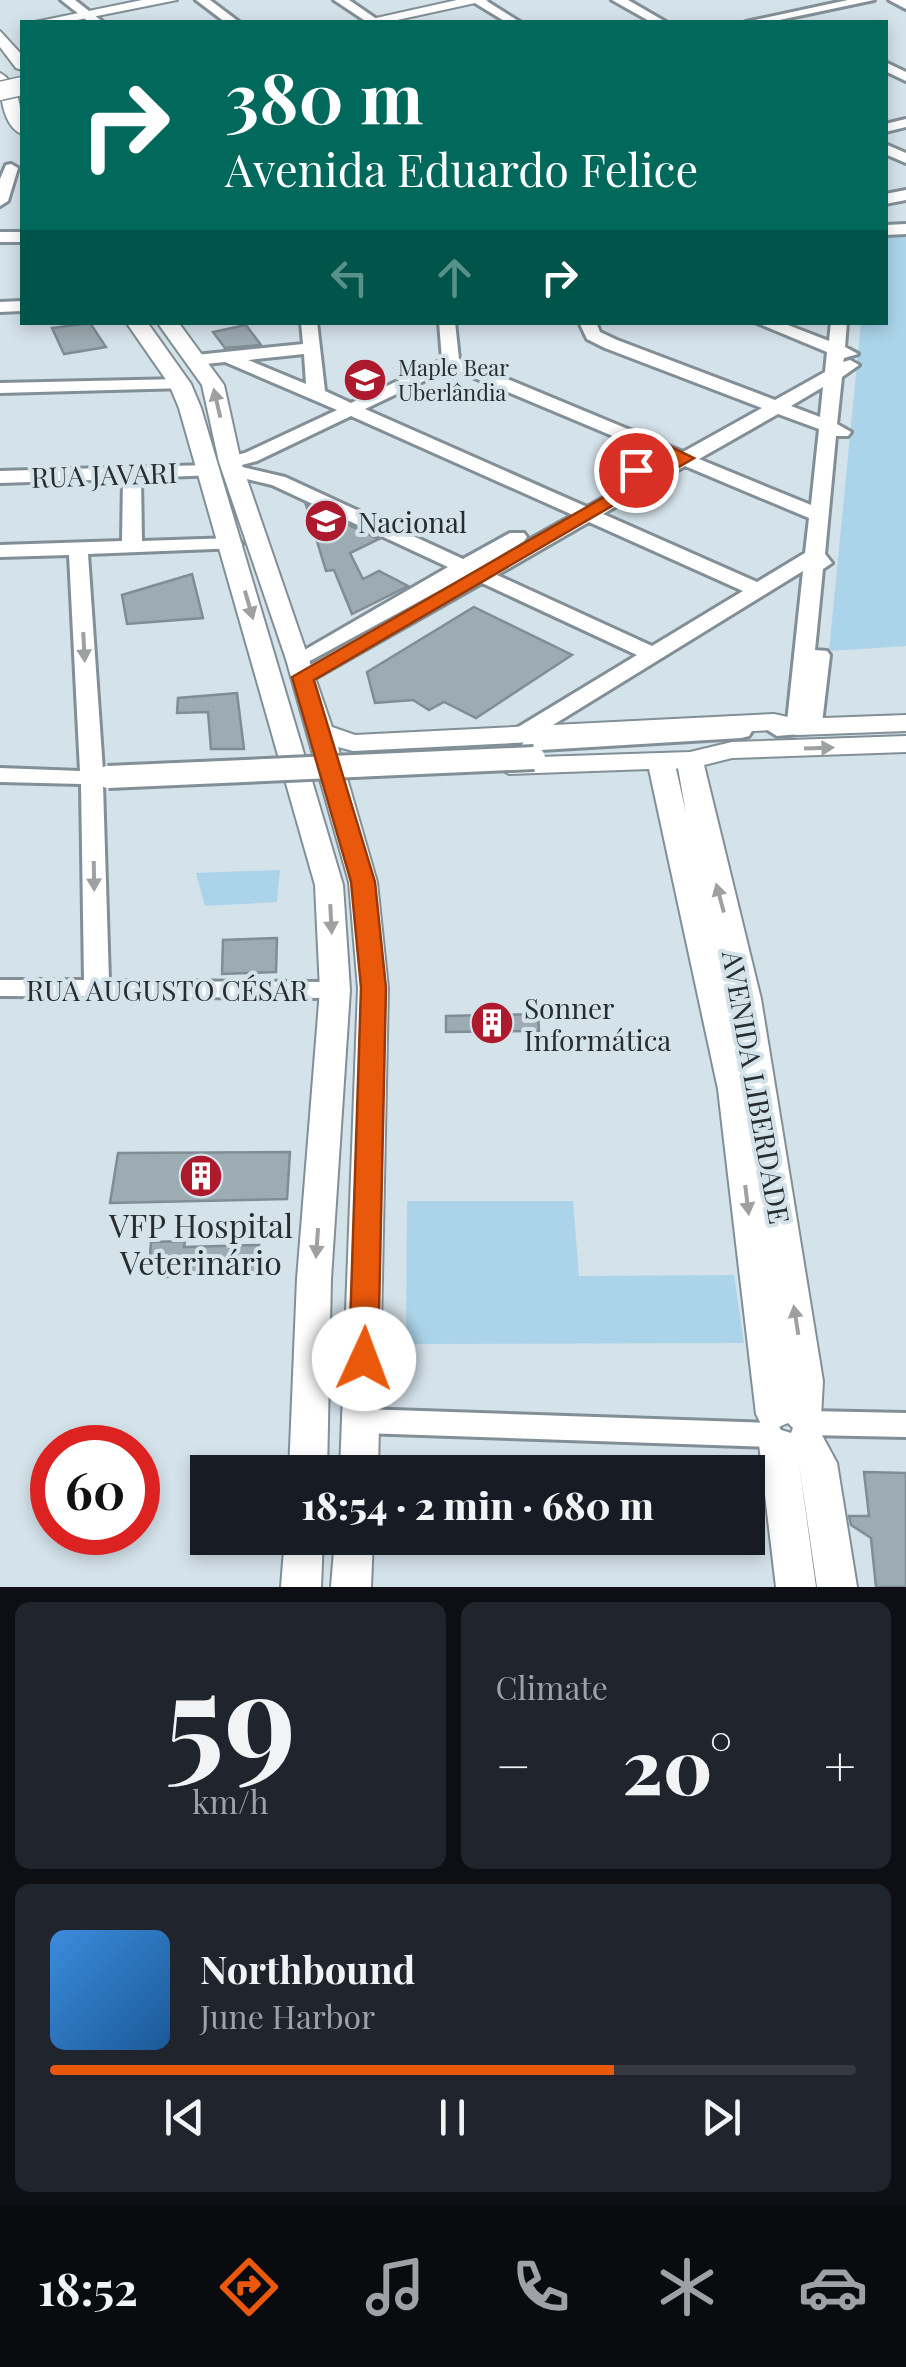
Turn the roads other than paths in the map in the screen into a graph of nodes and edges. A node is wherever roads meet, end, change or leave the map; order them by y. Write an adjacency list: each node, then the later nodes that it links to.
1 (67, 0): 11 (street)
2 (169, 0): 11 (main road)
3 (202, 0): 13 (street)
4 (340, 0): 14 (street)
5 (478, 0): 15 (main road); 16 (street)
6 (618, 0): 17 (street)
7 (755, 0): 12 (street)
8 (868, 0): 12 (street)
9 (895, 0): 10 (street)
10 (906, 5)
11 (92, 18)
12 (793, 19)
13 (230, 20)
14 (368, 20)
15 (381, 20)
16 (511, 20)
17 (656, 20)
18 (0, 33): 19 (main road)
19 (20, 62)
20 (0, 78): 21 (main road)
21 (20, 123)
22 (11, 168): 23 (street)
23 (0, 200)
24 (139, 325): 36 (main road)
25 (168, 325): 36 (main road)
26 (309, 325): 32 (street)
27 (446, 325): 35 (street)
28 (588, 325): 39 (street)
29 (769, 325): 34 (street)
30 (839, 325): 34 (street)
31 (853, 325): 34 (street)
32 (311, 348): 33 (street); 38 (street)
33 (223, 356): 36 (street); 38 (street)
34 (842, 361): 39 (street); 41 (street)
35 (451, 362): 40 (street); 42 (street)
36 (188, 372): 37 (street); 43 (main road)
37 (0, 388)
38 (316, 394): 40 (street)
39 (766, 404): 41 (street); 42 (street)
40 (354, 410): 43 (street); 46 (street)
41 (836, 430): 47 (street); 52 (street)
42 (677, 455): 46 (street); 47 (street)
43 (224, 468): 44 (street, RUA JAVARI); 48 (main road); 53 (street); 56 (main road)
44 (132, 474): 45 (street, RUA JAVARI); 49 (street)
45 (0, 477)
46 (579, 510): 53 (street); 54 (street)
47 (820, 516): 52 (street)
48 (232, 544): 49 (street); 71 (main road, one-way to 71)
49 (132, 548): 50 (street)
50 (78, 550): 51 (street); 66 (street, one-way to 66)
51 (0, 551)
52 (822, 561): 54 (street); 58 (street)
53 (473, 570): 55 (street); 56 (street)
54 (756, 589): 55 (street)
55 (652, 654): 62 (street)
56 (301, 668): 59 (main road)
57 (906, 723): 58 (main road)
58 (805, 727): 62 (main road)
59 (319, 732): 60 (main road); 68 (main road)
60 (420, 740): 62 (main road); 65 (main road)
61 (906, 744): 63 (main road, one-way to 61)
62 (528, 747): 63 (street); 66 (street, bridge)
63 (732, 750): 64 (main road)
64 (675, 760): 65 (main road); 74 (main road, AVENIDA LIBERDADE)
65 (421, 770): 68 (main road)
66 (99, 772): 67 (street); 70 (street, one-way to 70)
67 (0, 775)
68 (338, 797): 72 (main road)
69 (0, 988): 70 (street, RUA AUGUSTO CÉSAR)
70 (97, 988): 71 (street, RUA AUGUSTO CÉSAR)
71 (335, 990): 75 (main road, one-way to 75)
72 (363, 1421): 74 (street); 76 (main road)
73 (906, 1426): 74 (street)
74 (795, 1428): 81 (main road, AVENIDA LIBERDADE); 82 (main road, AVENIDA LIBERDADE)
75 (309, 1455)
76 (360, 1455)
77 (303, 1555): 79 (main road)
78 (353, 1555): 80 (main road)
79 (301, 1587)
80 (351, 1587)
81 (796, 1587)
82 (838, 1587)

